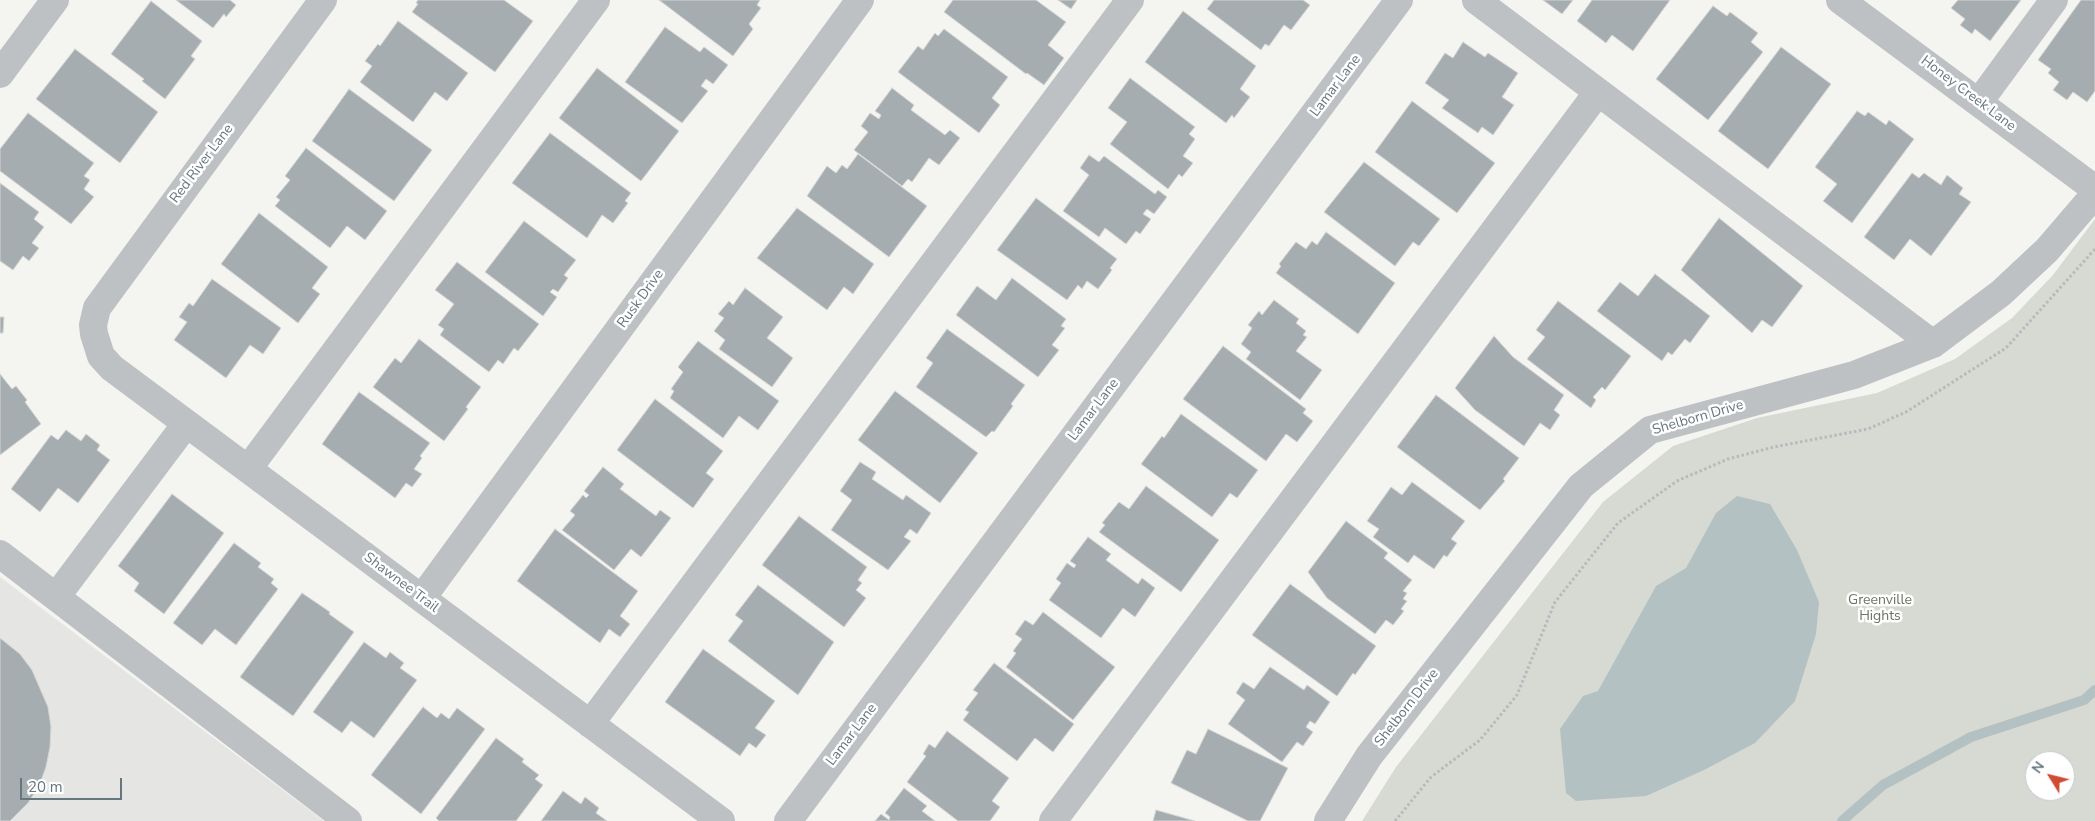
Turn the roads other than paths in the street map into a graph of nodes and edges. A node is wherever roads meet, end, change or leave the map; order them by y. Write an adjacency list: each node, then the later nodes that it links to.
1 (54, 0): 10 (street)
2 (324, 0): 15 (street, Red River Lane)
3 (596, 0): 18 (street)
4 (860, 0): 21 (street, Rusk Drive)
5 (1130, 0): 22 (street)
6 (1400, 0): 25 (street, Lamar Lane)
7 (1476, 0): 11 (street)
8 (1840, 0): 12 (street, Honey Creek Lane)
9 (2054, 0): 12 (street)
10 (0, 74)
11 (1598, 92): 16 (street); 26 (street)
12 (1978, 102): 13 (street, Honey Creek Lane)
13 (2095, 189)
14 (2095, 194): 16 (street, Shelborn Drive)
15 (94, 334): 17 (street, Shawnee Trail)
16 (1933, 344): 27 (street, Shelborn Drive)
17 (186, 424): 18 (street, Shawnee Trail); 20 (street)
18 (248, 469): 21 (street, Shawnee Trail)
19 (0, 554): 20 (street)
20 (56, 597): 23 (street)
21 (422, 598): 22 (street, Shawnee Trail)
22 (590, 724): 24 (street, Shawnee Trail)
23 (348, 821)
24 (721, 821)
25 (788, 821)
26 (1053, 821)
27 (1328, 821)

